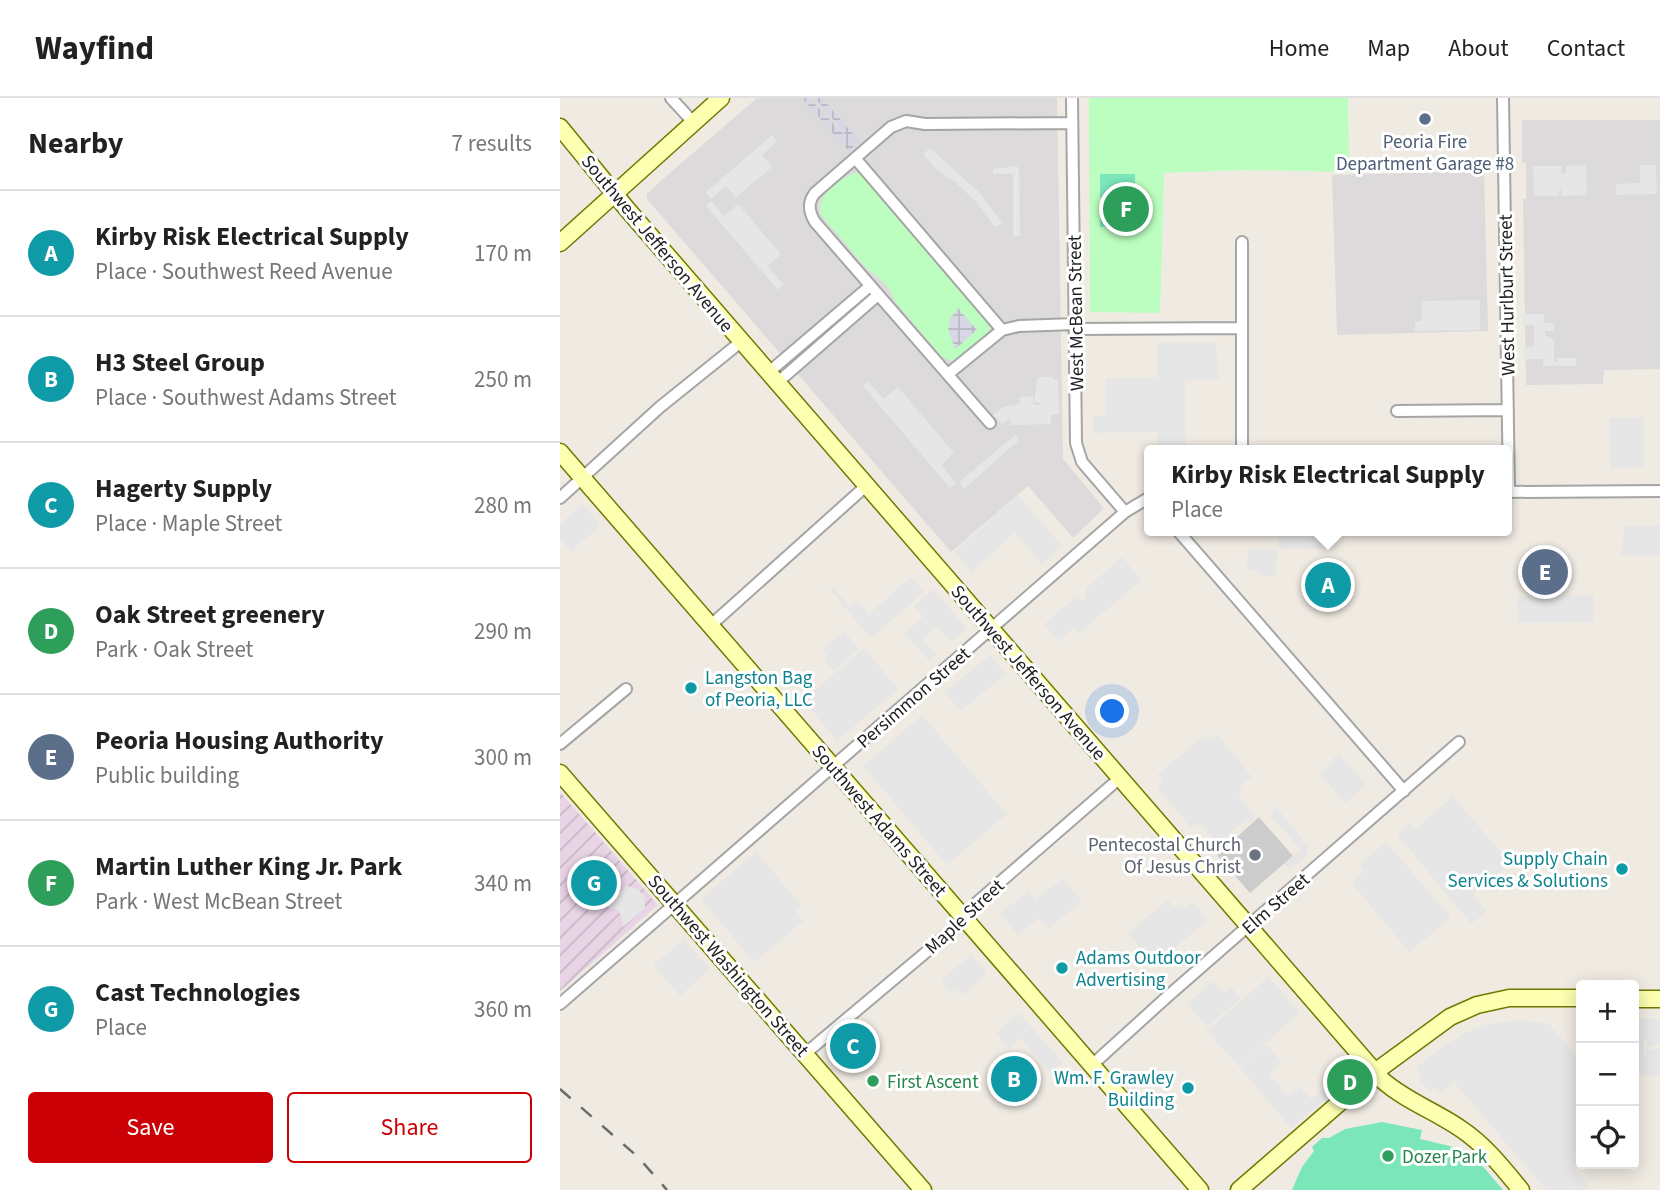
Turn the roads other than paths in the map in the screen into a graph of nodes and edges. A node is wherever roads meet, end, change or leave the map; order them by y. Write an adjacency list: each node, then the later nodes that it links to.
1 (671, 98): 5 (street)
2 (721, 98): 5 (main road)
3 (1072, 98): 6 (street, West McBean Street)
4 (1503, 98): 20 (street, West Hurlburt Street)
5 (693, 122): 9 (main road)
6 (1072, 122): 8 (street); 14 (street, West McBean Street)
7 (560, 127): 9 (main road, Southwest Jefferson Avenue)
8 (855, 158): 12 (street); 16 (street)
9 (616, 194): 11 (main road); 17 (main road, Southwest Jefferson Avenue)
10 (1242, 242): 15 (street)
11 (560, 243)
12 (870, 286): 13 (street); 19 (street)
13 (878, 295): 18 (street); 19 (street)
14 (1075, 327): 15 (street); 16 (street); 32 (street, West McBean Street)
15 (1241, 328): 23 (street)
16 (1002, 330): 18 (street)
17 (742, 341): 19 (main road, Southwest Jefferson Avenue); 26 (street)
18 (948, 374): 22 (street)
19 (774, 377): 27 (main road, Southwest Jefferson Avenue)
20 (1508, 410): 21 (street); 24 (street, West Hurlburt Street)
21 (1398, 411)
22 (990, 423)
23 (1242, 445)
24 (1508, 445)
25 (560, 452): 26 (main road, Southwest Adams Street)
26 (583, 477): 30 (street); 34 (main road, Southwest Adams Street)
27 (867, 485): 34 (street); 35 (main road, Southwest Jefferson Avenue)
28 (1660, 491): 29 (street)
29 (1512, 492)
30 (560, 498)
31 (1144, 504): 32 (street, Persimmon Street)
32 (1125, 512): 35 (street, Persimmon Street)
33 (1182, 536): 42 (street)
34 (711, 625): 39 (main road, Southwest Adams Street)
35 (991, 630): 39 (street, Persimmon Street); 41 (main road, Southwest Jefferson Avenue)
36 (626, 689): 38 (street)
37 (1459, 742): 42 (street, Elm Street)
38 (560, 744)
39 (834, 766): 43 (street, Persimmon Street); 44 (main road, Southwest Adams Street)
40 (560, 773): 43 (main road, Southwest Washington Street)
41 (1121, 778): 44 (street, Maple Street); 45 (main road, Southwest Jefferson Avenue)
42 (1404, 791): 45 (street, Elm Street)
43 (676, 903): 49 (street, Persimmon Street); 50 (main road, Southwest Washington Street)
44 (964, 916): 50 (street, Maple Street); 51 (main road, Southwest Adams Street)
45 (1249, 925): 51 (street, Elm Street); 52 (main road, Southwest Jefferson Avenue)
46 (1576, 998): 52 (main road)
47 (1639, 999): 48 (main road)
48 (1660, 999)
49 (560, 1004)
50 (806, 1053): 53 (main road, Southwest Washington Street)
51 (1092, 1065): 54 (main road, Southwest Adams Street)
52 (1375, 1072): 55 (main road); 56 (main road, Southwest Jefferson Avenue)
53 (923, 1190)
54 (1200, 1190)
55 (1239, 1190)
56 (1521, 1190)

